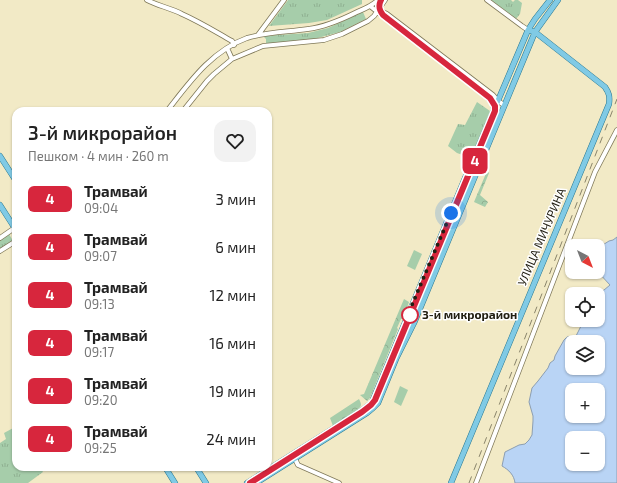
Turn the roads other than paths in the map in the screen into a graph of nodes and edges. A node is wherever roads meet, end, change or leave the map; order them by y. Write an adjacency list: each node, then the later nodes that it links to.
1 (147, 0): 15 (street)
2 (284, 0): 14 (street)
3 (378, 0): 8 (street)
4 (487, 0): 12 (street)
5 (550, 0): 12 (main road)
6 (558, 0): 13 (main road)
7 (384, 2): 9 (street); 10 (street)
8 (370, 6): 9 (street); 14 (street)
9 (377, 13): 10 (street); 11 (street)
10 (386, 16): 11 (street); 19 (street)
11 (368, 20): 17 (street)
12 (528, 30): 13 (main road, УЛИЦА МИЧУРИНА); 18 (main road)
13 (536, 32): 21 (main road); 44 (main road, УЛИЦА МИЧУРИНА)
14 (258, 35): 15 (street)
15 (234, 45): 16 (street)
16 (227, 48): 17 (street); 22 (street)
17 (232, 59): 23 (street)
18 (501, 94): 19 (main road); 20 (main road)
19 (491, 97): 20 (street); 24 (main road)
20 (498, 101): 21 (street); 24 (main road)
21 (504, 105): 34 (main road)
22 (169, 107)
23 (186, 107)
24 (494, 110): 35 (main road)
25 (617, 130): 45 (street)
26 (0, 156): 27 (main road)
27 (12, 175)
28 (0, 205): 29 (main road)
29 (12, 223)
30 (12, 231): 31 (street)
31 (0, 238)
32 (12, 244): 33 (street)
33 (0, 251)
34 (295, 459): 42 (main road); 43 (street)
35 (272, 467)
36 (168, 471): 39 (main road)
37 (198, 471): 40 (main road)
38 (266, 471): 41 (main road)
39 (175, 483)
40 (206, 483)
41 (247, 483)
42 (256, 483)
43 (339, 483)
44 (451, 483)
45 (476, 483)

